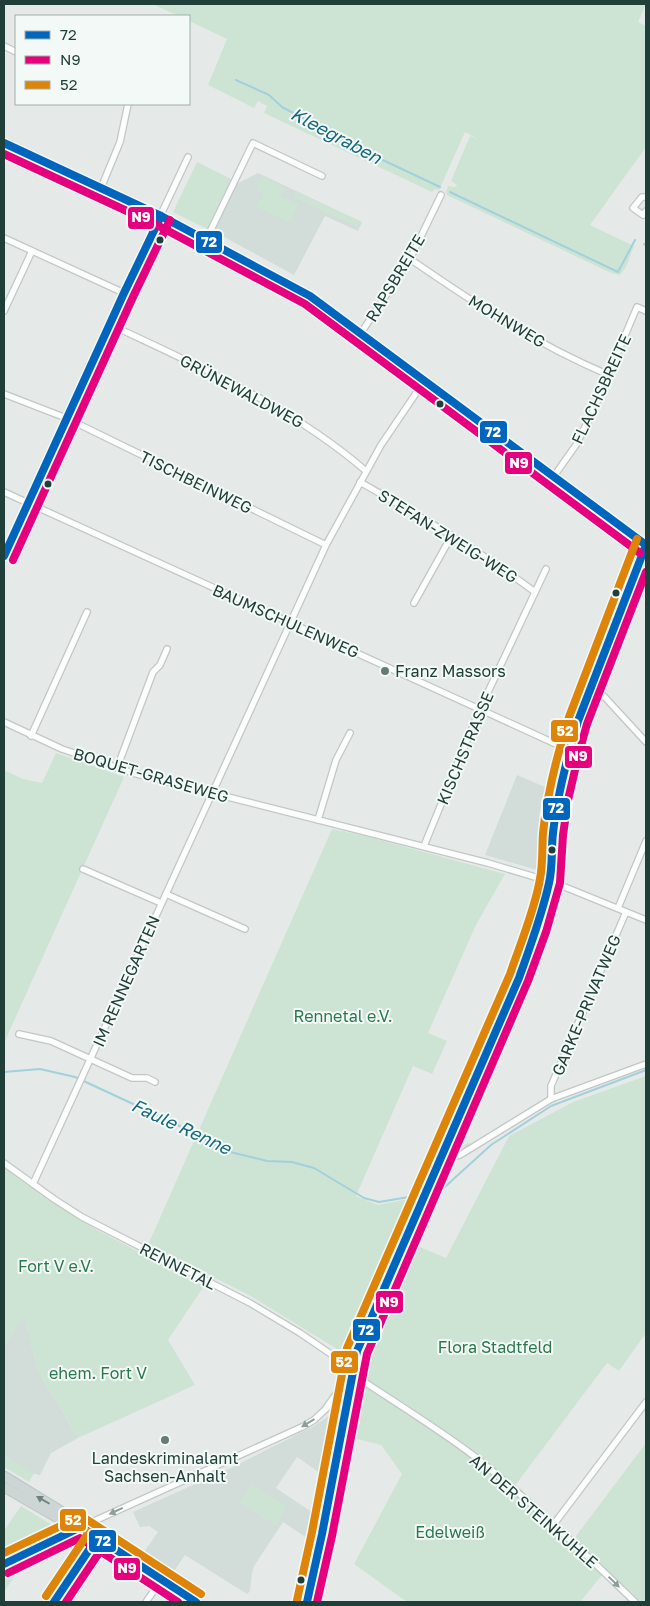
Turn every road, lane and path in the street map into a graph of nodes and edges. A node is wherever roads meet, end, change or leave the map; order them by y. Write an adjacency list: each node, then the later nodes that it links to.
1 (127, 105): 5 (street)
2 (4, 143): 5 (street)
3 (188, 157): 9 (street)
4 (322, 176): 11 (street)
5 (101, 188): 9 (street)
6 (441, 195): 13 (street, RAPSBREITE)
7 (646, 197): 8 (street)
8 (646, 211)
9 (161, 216): 11 (street); 14 (street)
10 (4, 238): 12 (street)
11 (206, 240): 18 (street)
12 (32, 251): 14 (street); 15 (street)
13 (410, 259): 18 (street, RAPSBREITE); 19 (street, MOHNWEG)
14 (124, 292): 17 (street)
15 (4, 311)
16 (646, 311): 19 (street, FLACHSBREITE)
17 (110, 324): 22 (street); 23 (street, GRÜNEWALDWEG)
18 (361, 333): 20 (street)
19 (609, 375): 24 (street, FLACHSBREITE)
20 (425, 380): 23 (street, IM RENNEGARTEN); 24 (street)
21 (4, 394): 22 (street, TISCHBEINWEG)
22 (66, 418): 27 (street); 30 (street, TISCHBEINWEG)
23 (366, 471): 25 (street, IM RENNEGARTEN)
24 (554, 476): 29 (street)
25 (360, 482): 28 (street, STEFAN-ZWEIG-WEG); 30 (street, IM RENNEGARTEN)
26 (4, 492): 27 (street, BAUMSCHULENWEG)
27 (28, 503): 31 (street); 36 (street, BAUMSCHULENWEG)
28 (452, 534): 33 (street, STEFAN-ZWEIG-WEG); 34 (street)
29 (646, 544): 38 (street)
30 (326, 545): 36 (street, IM RENNEGARTEN)
31 (4, 556)
32 (546, 569): 33 (street, KISCHSTRASSE)
33 (535, 592): 39 (street, KISCHSTRASSE)
34 (414, 603)
35 (87, 612): 42 (street)
36 (290, 624): 39 (street, BAUMSCHULENWEG); 46 (street, IM RENNEGARTEN)
37 (167, 649): 45 (street)
38 (591, 688): 43 (street); 44 (street)
39 (480, 709): 44 (street, BAUMSCHULENWEG); 49 (street, KISCHSTRASSE)
40 (4, 722): 42 (street, BOQUET-GRASEWEG)
41 (350, 734): 47 (street)
42 (31, 736): 45 (street, BOQUET-GRASEWEG)
43 (646, 742)
44 (569, 750): 51 (street)
45 (117, 768): 46 (street, BOQUET-GRASEWEG)
46 (212, 793): 47 (street, BOQUET-GRASEWEG); 52 (street, IM RENNEGARTEN)
47 (318, 820): 49 (street, BOQUET-GRASEWEG)
48 (646, 842): 54 (street)
49 (424, 846): 51 (street, BOQUET-GRASEWEG)
50 (83, 869): 53 (street, IM RENNEGARTEN)
51 (550, 882): 54 (street, BOQUET-GRASEWEG); 63 (street)
52 (166, 894): 53 (street, IM RENNEGARTEN); 57 (street)
53 (161, 903): 59 (street, IM RENNEGARTEN)
54 (618, 908): 55 (street, BOQUET-GRASEWEG)
55 (626, 912): 56 (street, BOQUET-GRASEWEG); 62 (street, GARKE-PRIVATWEG)
56 (646, 920)
57 (245, 929)
58 (19, 1034): 59 (street, IM RENNEGARTEN)
59 (90, 1059): 61 (street, IM RENNEGARTEN); 65 (street, IM RENNEGARTEN)
60 (646, 1064): 62 (street)
61 (155, 1082)
62 (551, 1099): 63 (street)
63 (442, 1157): 66 (street)
64 (4, 1162): 65 (street, RENNETAL)
65 (33, 1184): 66 (street, RENNETAL)
66 (354, 1366): 67 (street)
67 (352, 1376): 69 (street); 70 (street); 73 (street, AN DER STEINKUHLE)
68 (646, 1402): 73 (street)
69 (326, 1408): 70 (street); 74 (street, one-way to 74)
70 (345, 1416): 81 (street)
71 (4, 1476): 74 (main road, one-way to 71)
72 (4, 1487): 74 (main road)
73 (554, 1524): 82 (street, AN DER STEINKUHLE, one-way to 82)
74 (81, 1527): 75 (main road); 76 (street)
75 (97, 1538): 77 (main road); 78 (street)
76 (4, 1564)
77 (161, 1580): 79 (street); 80 (main road)
78 (54, 1602)
79 (146, 1602)
80 (196, 1602)
81 (307, 1602)
82 (635, 1602)

